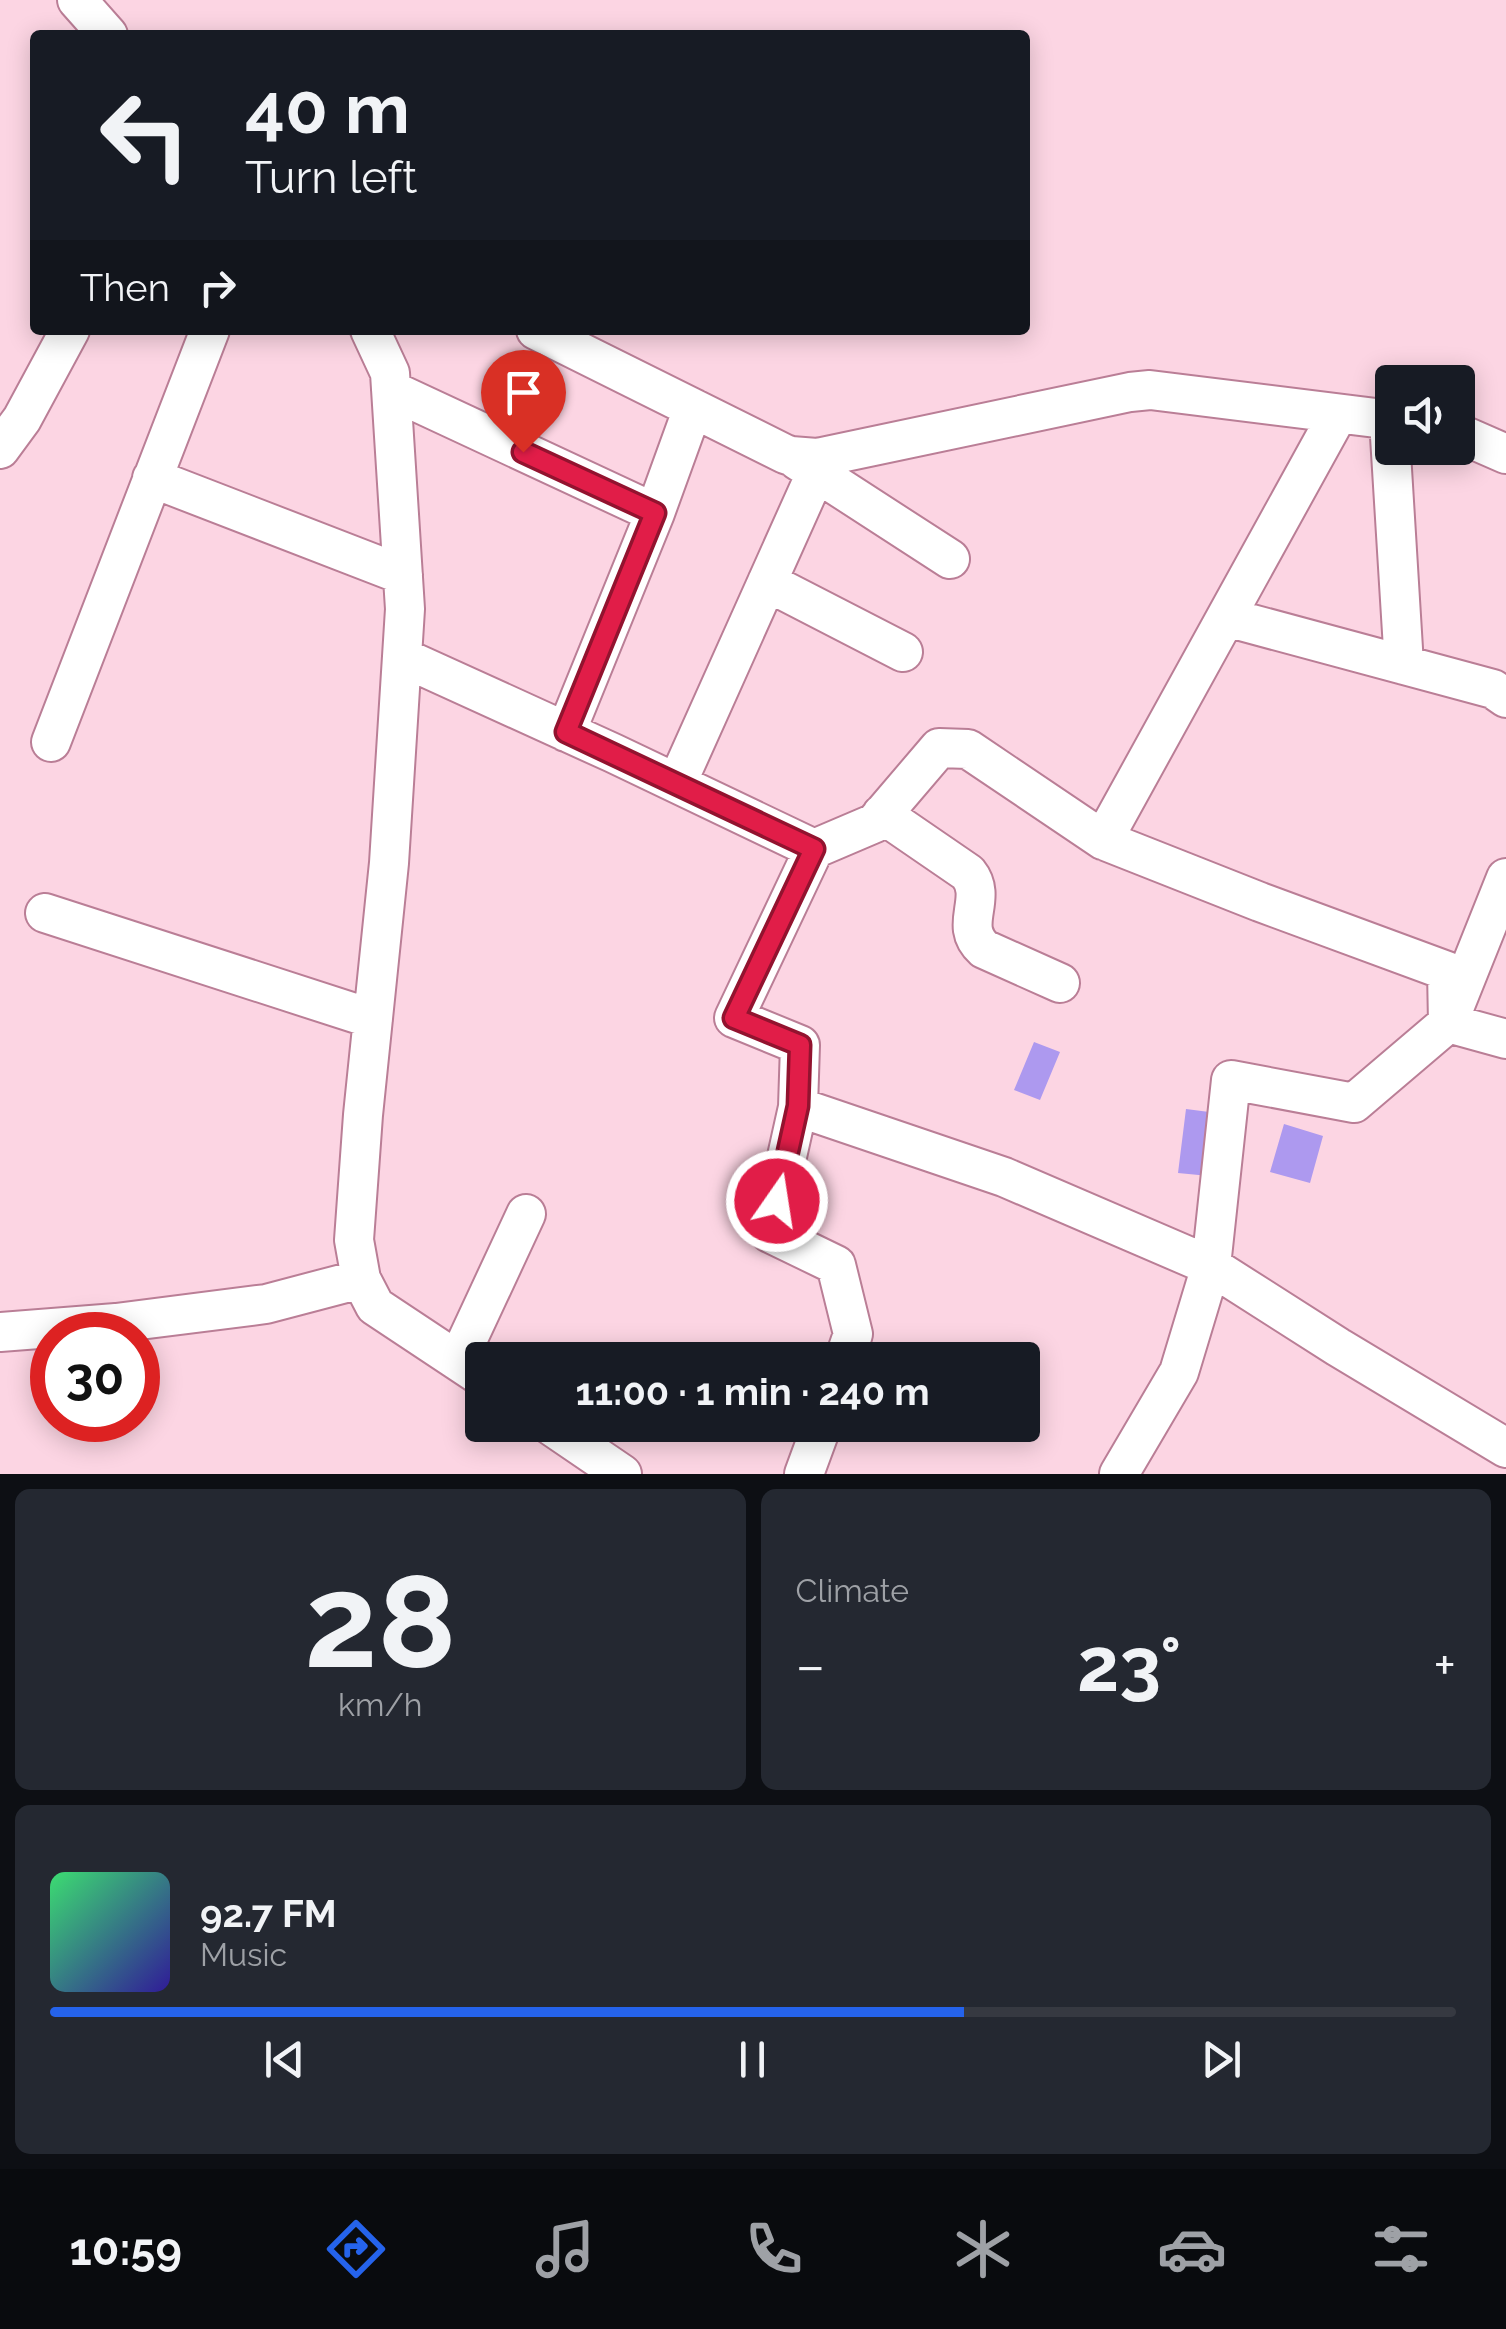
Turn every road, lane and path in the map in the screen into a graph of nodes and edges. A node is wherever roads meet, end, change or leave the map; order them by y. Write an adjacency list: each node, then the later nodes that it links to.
1 (77, 0): 2 (street)
2 (104, 30)
3 (67, 335): 12 (street)
4 (208, 335): 16 (street)
5 (372, 335): 7 (street)
6 (546, 335): 8 (street)
7 (391, 390): 17 (street); 19 (street)
8 (694, 408): 14 (street); 17 (street)
9 (1338, 414): 10 (street); 14 (street); 21 (street)
10 (1375, 418)
11 (1475, 440): 13 (street)
12 (0, 450)
13 (1506, 454)
14 (804, 465): 18 (street); 20 (street)
15 (1393, 465): 24 (street)
16 (152, 478): 19 (street); 27 (street)
17 (655, 513): 26 (street)
18 (950, 559)
19 (403, 575): 23 (street)
20 (767, 582): 22 (street); 28 (street)
21 (1226, 617): 24 (street); 30 (street)
22 (904, 652)
23 (402, 657): 26 (street); 35 (street)
24 (1404, 665): 25 (street)
25 (1506, 698)
26 (566, 732): 28 (street)
27 (51, 742)
28 (677, 783): 31 (street)
29 (882, 814): 30 (street); 31 (street); 34 (street)
30 (1103, 840): 36 (street)
31 (814, 849): 38 (street)
32 (1506, 878): 36 (street)
33 (45, 912): 35 (street)
34 (1060, 983)
35 (373, 1019): 41 (street)
36 (1448, 1023): 37 (street); 40 (street)
37 (1506, 1039)
38 (798, 1106): 40 (street); 44 (street)
39 (526, 1214): 43 (street)
40 (1211, 1266): 48 (street); 52 (street)
41 (361, 1279): 42 (street); 45 (street)
42 (0, 1332)
43 (479, 1342)
44 (850, 1342)
45 (465, 1365)
46 (564, 1442): 49 (street)
47 (816, 1442): 51 (street)
48 (1506, 1448)
49 (580, 1462): 50 (street)
50 (622, 1474)
51 (804, 1474)
52 (1119, 1474)

